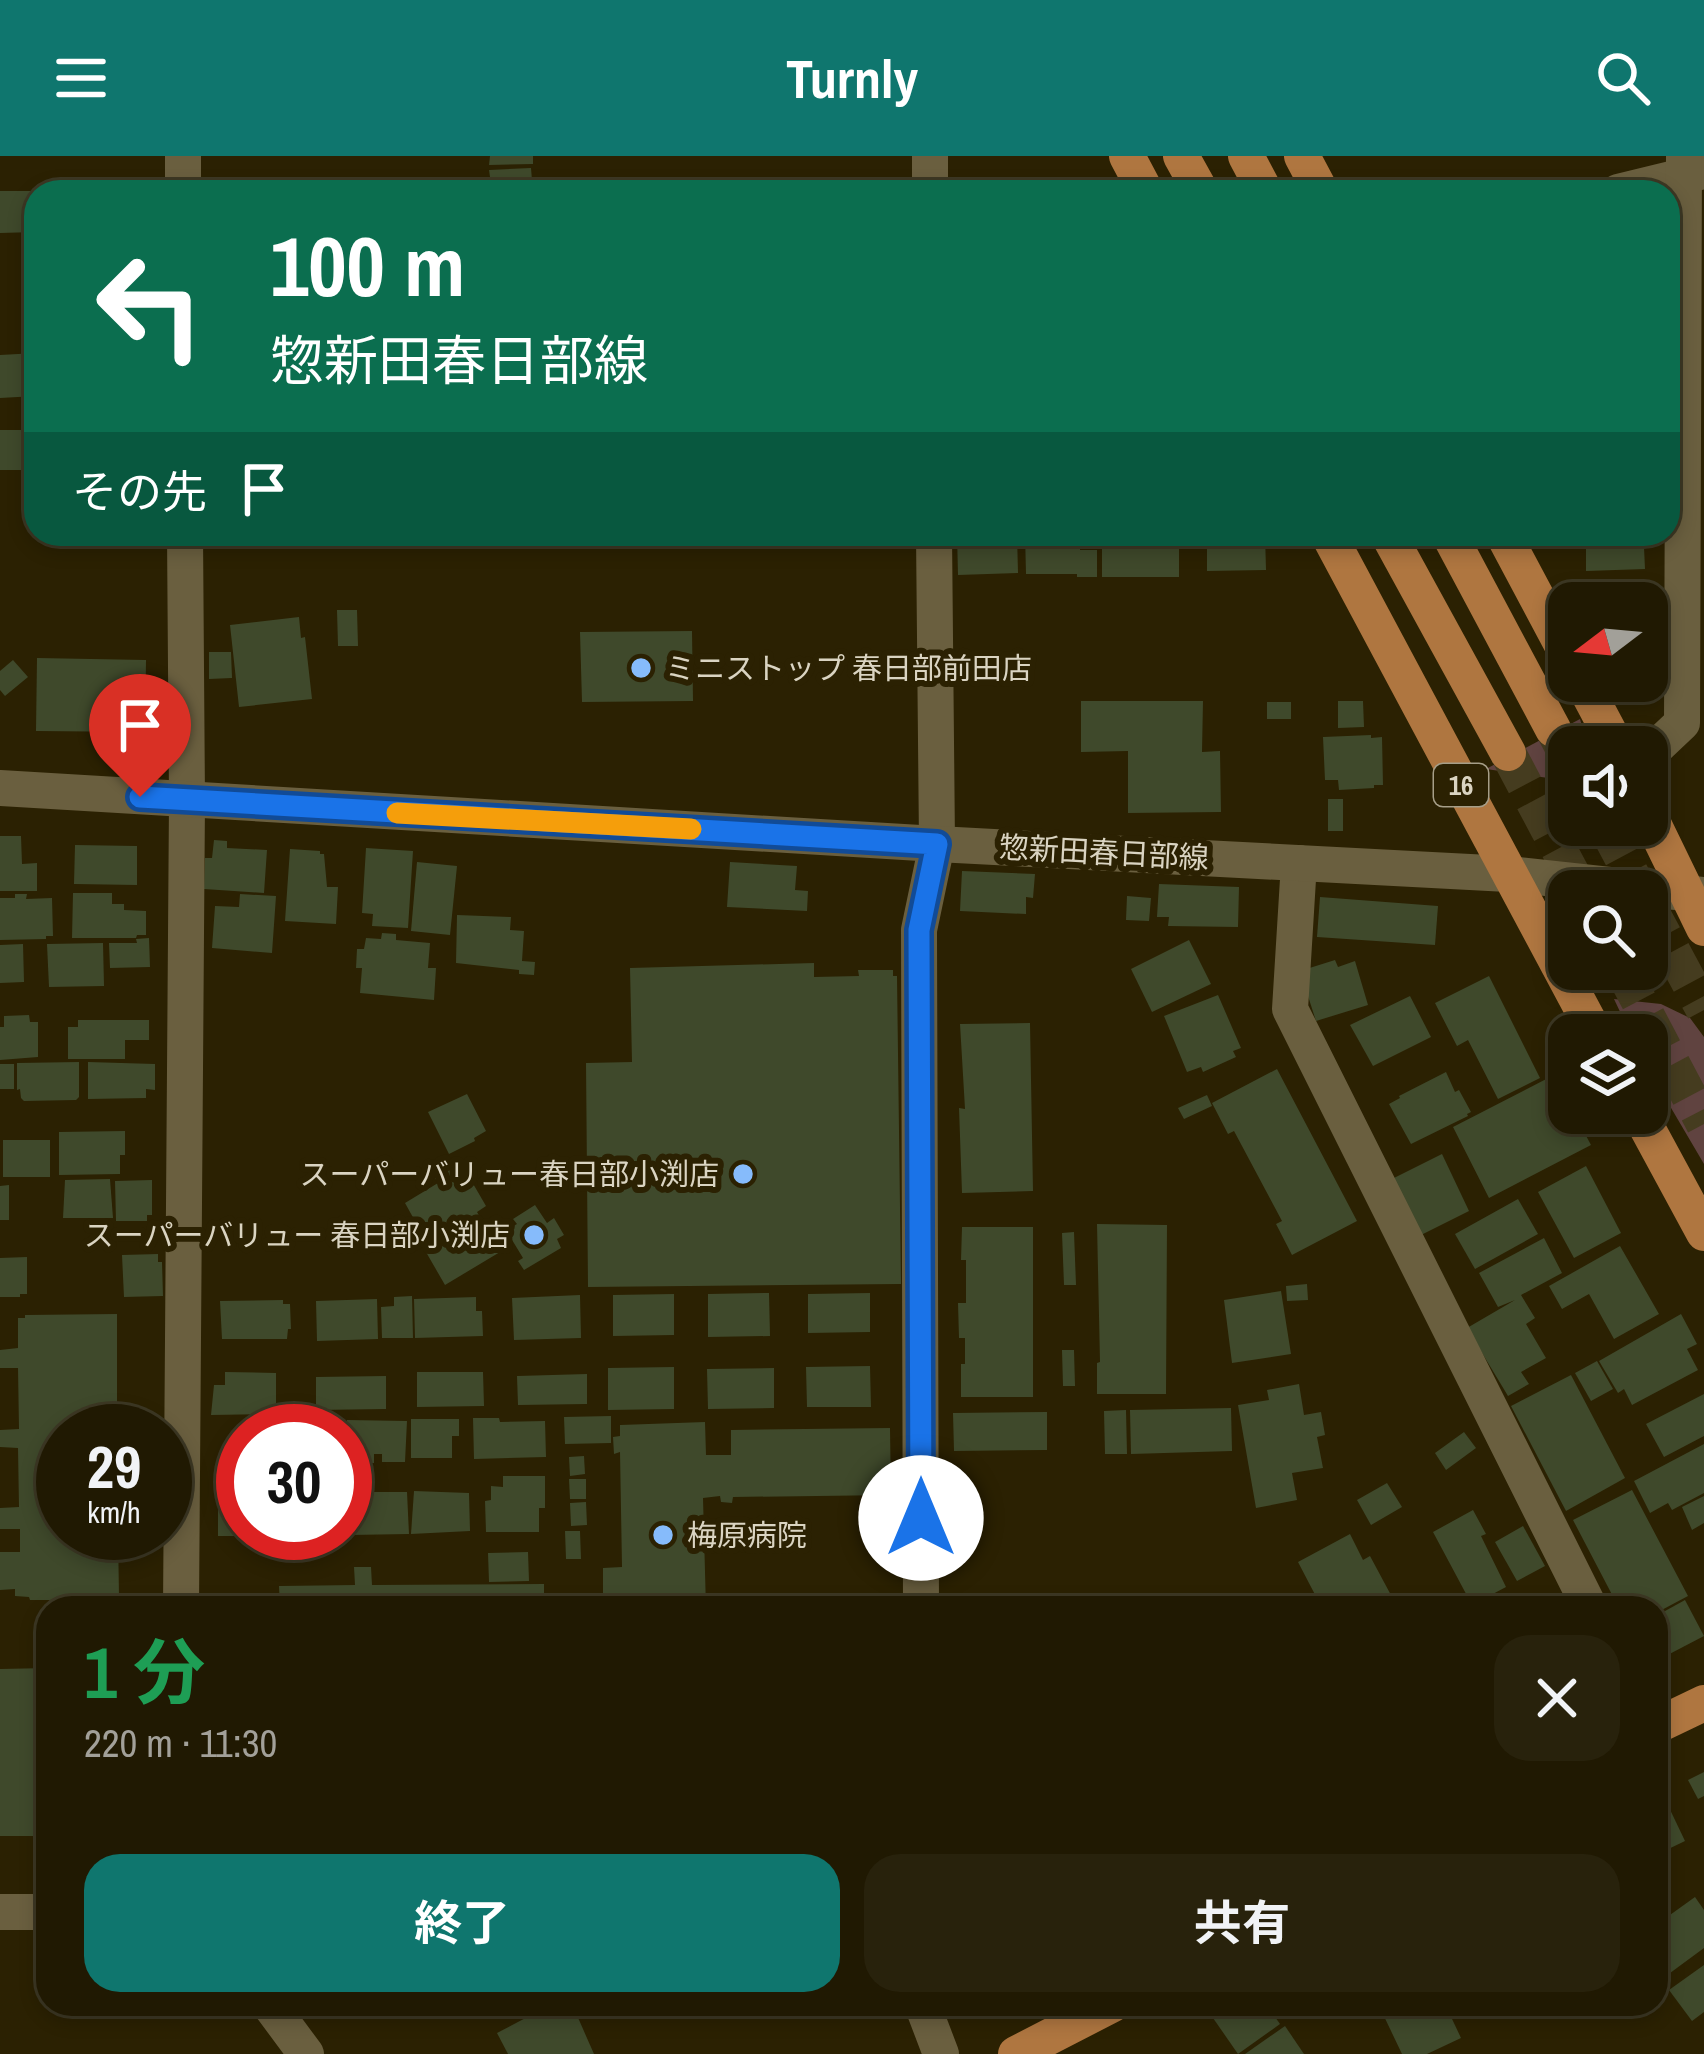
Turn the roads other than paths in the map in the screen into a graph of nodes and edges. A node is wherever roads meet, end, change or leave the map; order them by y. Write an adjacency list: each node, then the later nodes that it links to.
1 (1691, 168): 2 (street); 3 (street)
2 (1654, 180)
3 (1694, 402): 4 (street)
4 (1693, 526): 13 (street)
5 (185, 546): 16 (street)
6 (934, 546): 17 (street)
7 (1334, 546): 20 (highway, 16)
8 (1395, 546): 14 (highway, 16)
9 (1455, 546): 12 (highway)
10 (1509, 546): 11 (highway)
11 (1548, 619)
12 (1551, 726)
13 (1668, 736)
14 (1508, 753)
15 (0, 788): 16 (street, 惣新田春日部線)
16 (187, 800): 17 (street, 惣新田春日部線); 26 (street)
17 (937, 844): 19 (street, 惣新田春日部線); 27 (street)
18 (1667, 846): 21 (highway)
19 (1299, 862): 20 (street, 惣新田春日部線); 28 (street)
20 (1508, 874): 21 (street, 惣新田春日部線); 23 (highway, 16)
21 (1694, 894): 22 (highway)
22 (1704, 928)
23 (1585, 1014)
24 (1650, 1134): 25 (highway)
25 (1704, 1233)
26 (182, 1596)
27 (921, 1596)
28 (1584, 1596)
29 (1704, 1703): 30 (highway)
30 (1668, 1720)
31 (0, 1912): 32 (street)
32 (36, 1912)
33 (277, 2016): 36 (street)
34 (927, 2016): 37 (street)
35 (1090, 2016): 38 (highway)
36 (306, 2054)
37 (941, 2054)
38 (1016, 2054)

